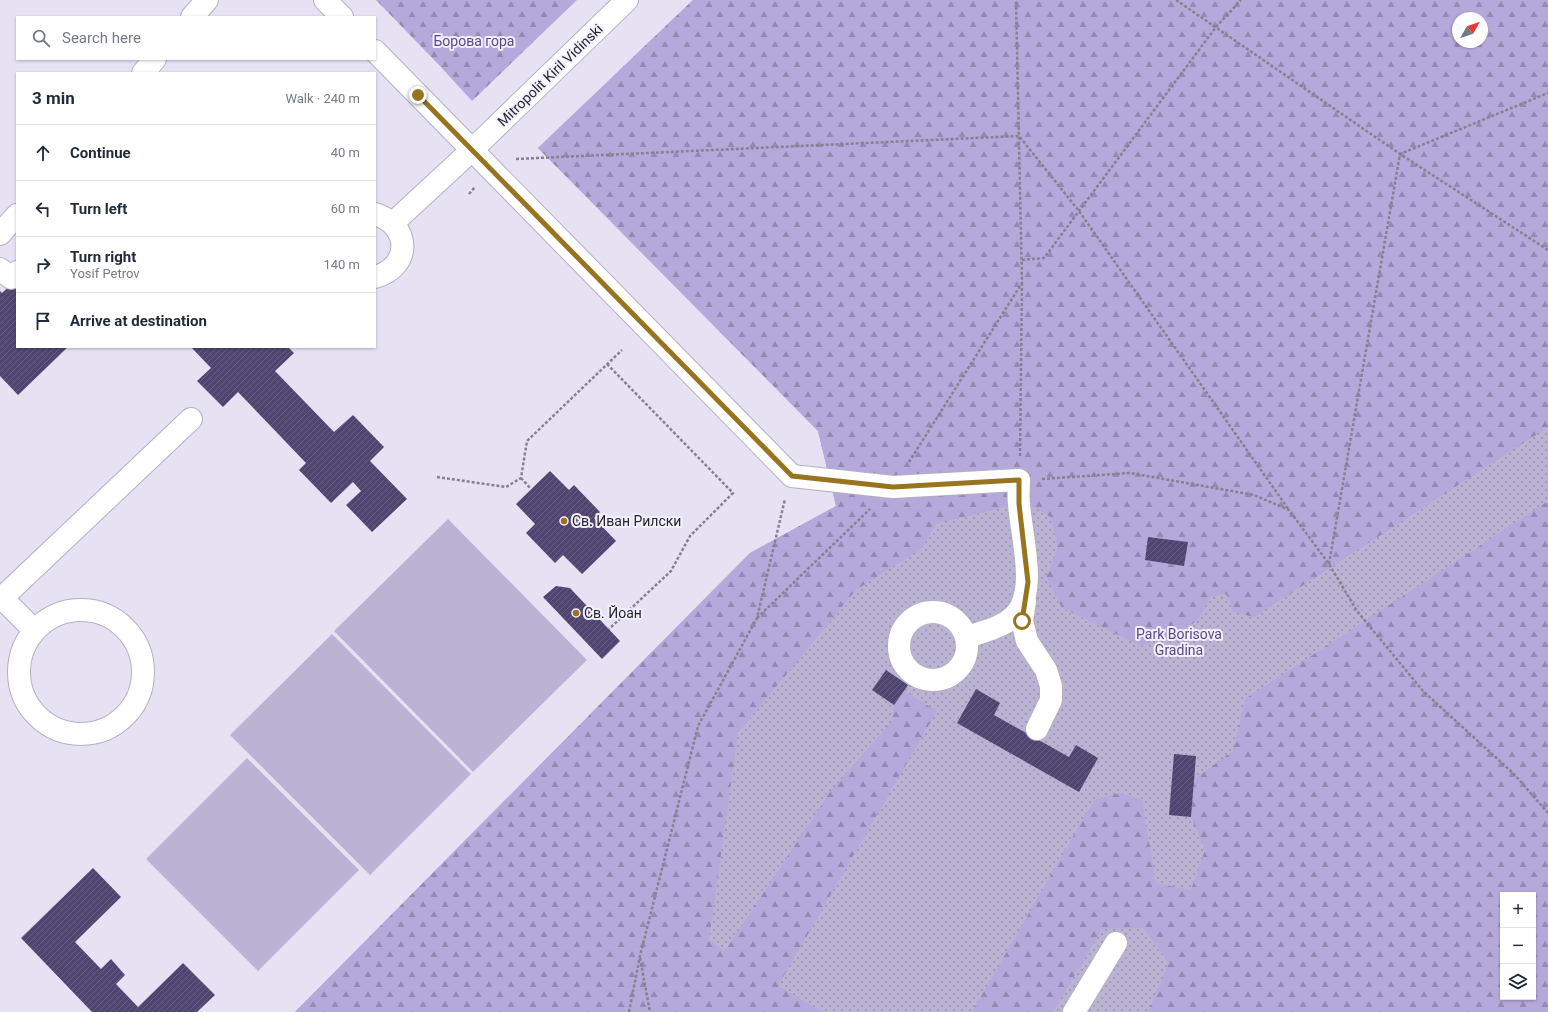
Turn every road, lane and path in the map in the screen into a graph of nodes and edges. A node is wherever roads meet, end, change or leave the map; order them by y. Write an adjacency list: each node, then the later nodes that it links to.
1 (207, 0): 7 (street)
2 (325, 0): 8 (street)
3 (628, 0): 15 (street, Mitropolit Kiril Vidinski)
4 (1016, 0): 14 (path)
5 (1176, 0): 9 (path)
6 (1240, 0): 9 (path)
7 (193, 16)
8 (341, 16)
9 (1216, 27): 16 (path); 20 (path)
10 (376, 52): 15 (street)
11 (154, 60): 12 (street)
12 (144, 72)
13 (1548, 93): 16 (path)
14 (1019, 136): 17 (path); 20 (path); 25 (path)
15 (472, 150): 22 (street, Mitropolit Kiril Vidinski); 36 (street)
16 (1400, 154): 24 (path); 40 (path)
17 (513, 159)
18 (476, 187): 19 (path)
19 (469, 194)
20 (1079, 211): 25 (path); 38 (path)
21 (16, 216): 23 (street)
22 (384, 218): 28 (street)
23 (0, 234)
24 (1548, 250)
25 (1022, 260): 29 (path)
26 (0, 268): 27 (street)
27 (16, 273)
28 (376, 277)
29 (1022, 283): 35 (path); 36 (path)
30 (622, 350): 31 (path)
31 (607, 364): 34 (path); 44 (path)
32 (191, 419): 41 (street)
33 (437, 477): 34 (path)
34 (521, 478): 37 (path)
35 (1019, 480): 36 (street); 38 (path); 42 (street)
36 (893, 487): 43 (path)
37 (531, 489)
38 (1289, 510): 40 (path)
39 (781, 511): 43 (path)
40 (1329, 564): 48 (path)
41 (1, 597): 45 (street)
42 (1025, 601): 46 (street); 47 (street)
43 (757, 618): 50 (path)
44 (609, 629)
45 (34, 630): 45 (street)
46 (966, 638)
47 (1038, 729)
48 (1548, 813)
49 (1116, 943): 53 (street)
50 (640, 956): 51 (path); 52 (path)
51 (629, 1012)
52 (650, 1012)
53 (1074, 1012)

